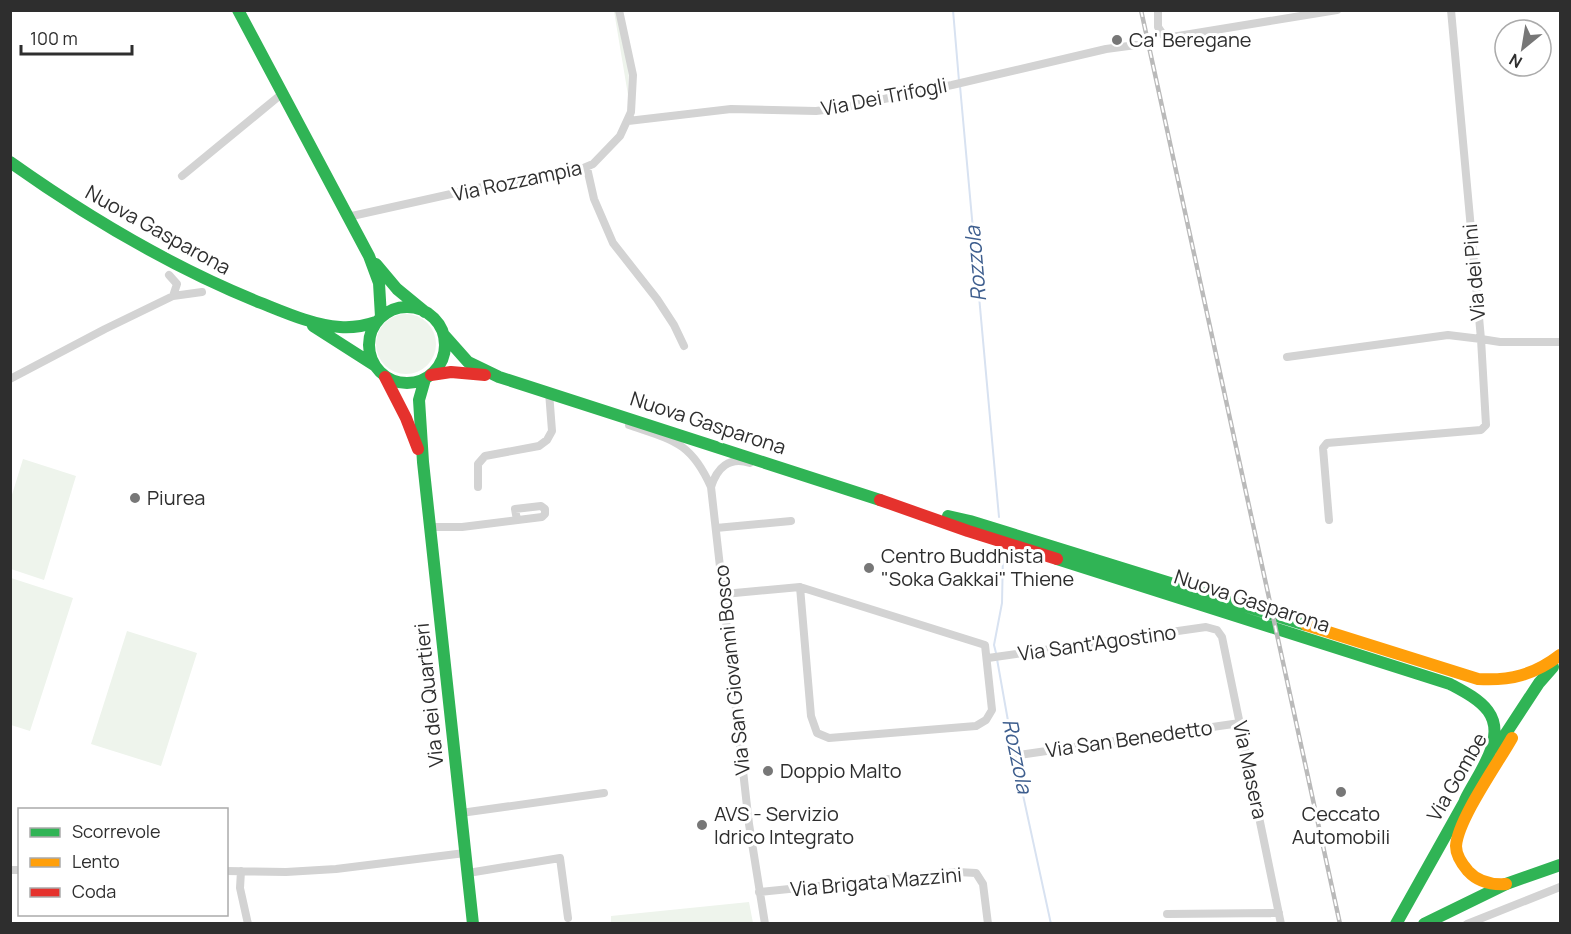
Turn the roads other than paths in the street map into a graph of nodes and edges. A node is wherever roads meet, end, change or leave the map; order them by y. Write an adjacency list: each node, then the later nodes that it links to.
1 (238, 10): 7 (main road)
2 (619, 10): 8 (street, Via Rozzampia)
3 (1337, 10): 5 (street)
4 (1451, 10): 21 (street, Via dei Pini)
5 (1158, 15)
6 (1136, 45): 8 (street, Via Dei Trifogli)
7 (283, 96): 11 (street); 12 (main road)
8 (628, 121): 10 (street, Via Rozzampia)
9 (10, 162): 18 (main road, Nuova Gasparona)
10 (587, 168): 12 (street, Via Rozzampia); 23 (street)
11 (182, 176)
12 (347, 214): 13 (main road)
13 (369, 256): 17 (main road); 19 (main road)
14 (169, 274): 16 (street)
15 (202, 292): 16 (street)
16 (173, 296): 29 (street)
17 (425, 312): 19 (main road, Nuova Gasparona); 20 (main road, Nuova Gasparona)
18 (296, 316): 19 (main road, Nuova Gasparona); 25 (main road, Nuova Gasparona)
19 (379, 319): 25 (main road)
20 (444, 335): 27 (main road); 28 (main road, Nuova Gasparona)
21 (1480, 339): 22 (street); 24 (street, Via dei Pini); 38 (street)
22 (1560, 342)
23 (684, 346)
24 (1287, 357)
25 (374, 365): 26 (main road, Nuova Gasparona)
26 (385, 377): 27 (main road, Nuova Gasparona); 32 (main road, Via dei Quartieri)
27 (428, 377): 28 (main road, Nuova Gasparona); 32 (main road, Via dei Quartieri)
28 (499, 377): 30 (main road, Nuova Gasparona)
29 (10, 379)
30 (549, 392): 31 (main road, Nuova Gasparona); 34 (street)
31 (580, 402): 33 (main road, Nuova Gasparona); 35 (street)
32 (423, 462): 40 (main road, Via dei Quartieri)
33 (836, 484): 35 (street); 36 (main road, Nuova Gasparona)
34 (478, 487)
35 (711, 487): 41 (street, Via San Giovanni Bosco)
36 (905, 508): 46 (main road, Nuova Gasparona); 47 (main road, Nuova Gasparona)
37 (517, 520): 40 (street)
38 (1329, 520)
39 (791, 521): 41 (street)
40 (431, 527): 54 (main road, Via dei Quartieri)
41 (716, 528): 43 (street, Via San Giovanni Bosco)
42 (800, 587): 43 (street); 45 (street); 45 (street)
43 (724, 594): 66 (street, Via San Giovanni Bosco)
44 (1206, 627): 45 (street, Via Sant'Agostino); 48 (street, Via Masera)
45 (994, 657)
46 (1559, 658): 49 (main road, Via Gombe); 51 (main road)
47 (1450, 684): 49 (main road); 53 (main road, Nuova Gasparona)
48 (1240, 723): 50 (street, Via San Benedetto); 67 (street, Via Masera)
49 (1508, 729): 51 (main road); 53 (main road, Via Gombe)
50 (1019, 755)
51 (1498, 762): 63 (main road)
52 (604, 793): 54 (street)
53 (1465, 800): 55 (main road, Via Gombe)
54 (461, 813): 56 (main road, Via dei Quartieri)
55 (1447, 833): 63 (main road); 75 (main road, Via Gombe)
56 (465, 853): 61 (street); 62 (main road, Via dei Quartieri)
57 (1560, 858): 59 (main road)
58 (1560, 865): 59 (main road)
59 (1543, 870): 64 (main road)
60 (228, 871): 61 (street)
61 (241, 871): 70 (street)
62 (468, 873): 69 (street); 71 (main road, Via dei Quartieri)
63 (1476, 878): 64 (main road)
64 (1506, 884): 76 (main road)
65 (1560, 888): 77 (street)
66 (759, 892): 72 (street, Via San Giovanni Bosco); 73 (street, Via Brigata Mazzini)
67 (1279, 913): 68 (street); 74 (street, Via Masera)
68 (1167, 914)
69 (568, 918)
70 (248, 924)
71 (473, 924)
72 (765, 924)
73 (988, 924)
74 (1281, 924)
75 (1396, 924)
76 (1424, 924)
77 (1467, 924)

